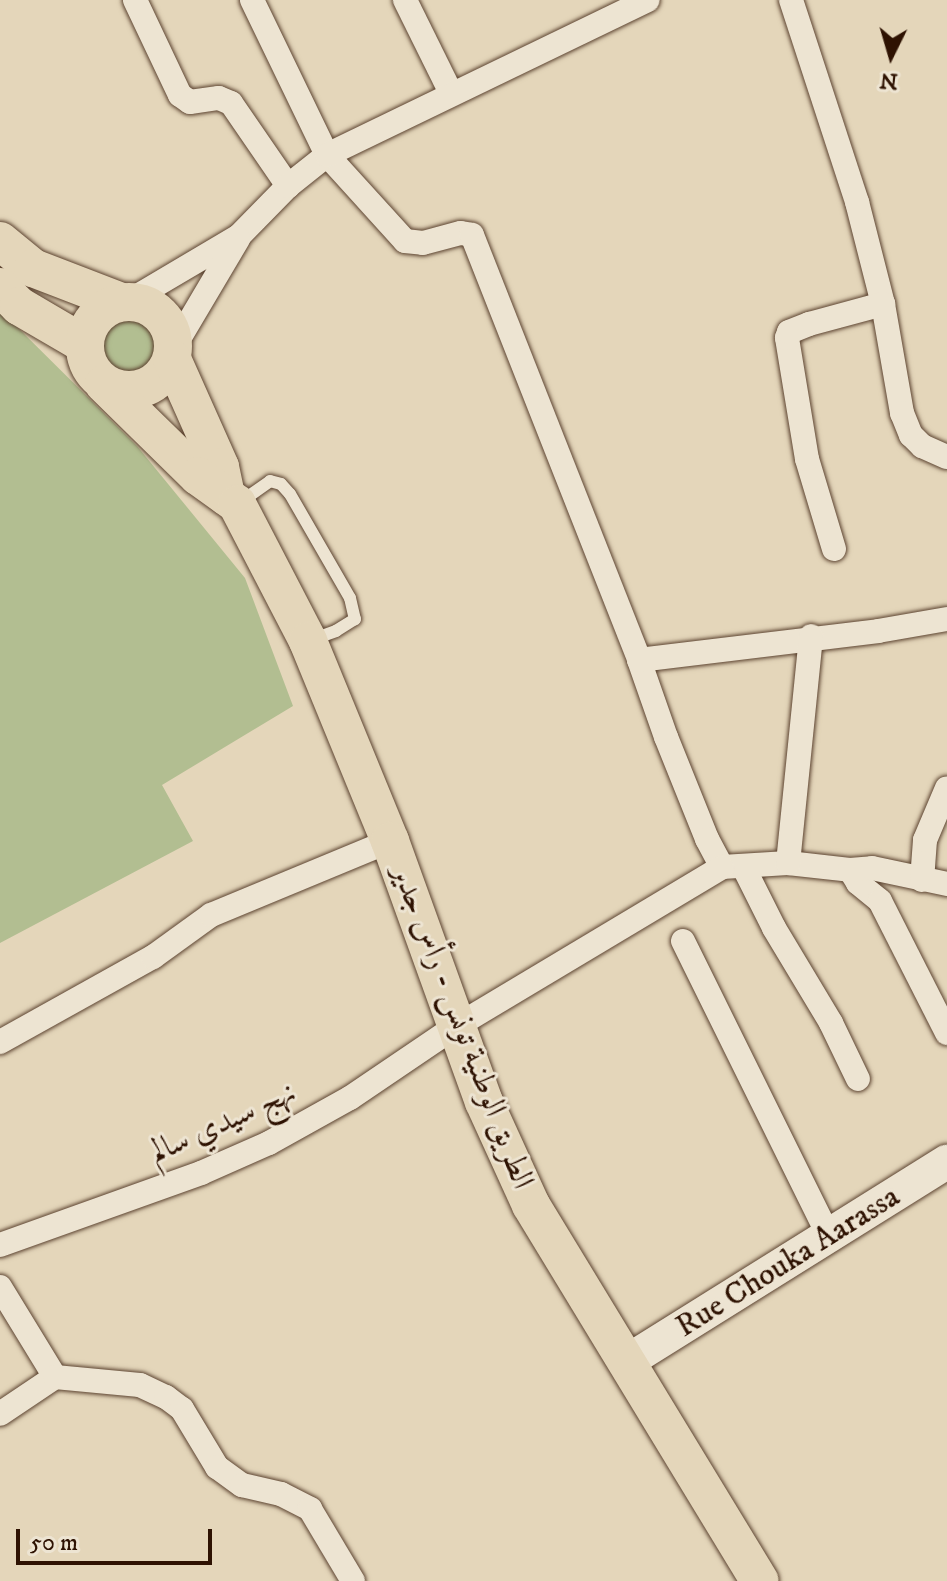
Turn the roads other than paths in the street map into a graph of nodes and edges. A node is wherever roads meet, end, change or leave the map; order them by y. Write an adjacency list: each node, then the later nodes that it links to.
1 (135, 0): 8 (street)
2 (252, 0): 7 (street)
3 (405, 0): 6 (street)
4 (648, 0): 6 (street)
5 (791, 0): 13 (street)
6 (451, 93): 7 (street)
7 (327, 155): 8 (street); 23 (street)
8 (288, 186): 9 (street)
9 (239, 236): 12 (street); 15 (street)
10 (0, 241): 12 (main road)
11 (0, 287): 14 (main road)
12 (125, 302): 14 (main road); 15 (main road)
13 (883, 304): 17 (street); 19 (street)
14 (84, 344): 16 (main road)
15 (173, 354): 16 (main road); 18 (main road, الطريق الوطنية تونس - رأس جدير)
16 (104, 384): 18 (main road, الطريق الوطنية تونس - رأس جدير)
17 (947, 457)
18 (232, 500): 22 (main road, الطريق الوطنية تونس - رأس جدير); 22 (lane)
19 (834, 549)
20 (947, 619): 21 (street)
21 (811, 636): 23 (street); 26 (street)
22 (308, 641): 25 (main road, الطريق الوطنية تونس - رأس جدير)
23 (639, 660): 27 (street)
24 (947, 788): 29 (street)
25 (390, 841): 32 (main road, الطريق الوطنية تونس - رأس جدير); 34 (street)
26 (788, 863): 27 (street); 28 (street)
27 (733, 866): 32 (street, نهج سيدي سالم); 35 (street)
28 (850, 870): 29 (street); 33 (street)
29 (922, 880): 30 (street)
30 (947, 884)
31 (683, 941): 37 (street)
32 (455, 1027): 38 (street, نهج سيدي سالم); 40 (main road, الطريق الوطنية تونس - رأس جدير)
33 (947, 1033)
34 (0, 1042)
35 (858, 1079)
36 (947, 1162): 37 (main road, Rue Chouka Aarassa)
37 (829, 1236): 40 (main road, Rue Chouka Aarassa)
38 (0, 1245)
39 (0, 1287): 41 (street)
40 (628, 1361): 44 (main road, الطريق الوطنية تونس - رأس جدير)
41 (55, 1377): 42 (street); 43 (street)
42 (0, 1414)
43 (353, 1581)
44 (760, 1581)

